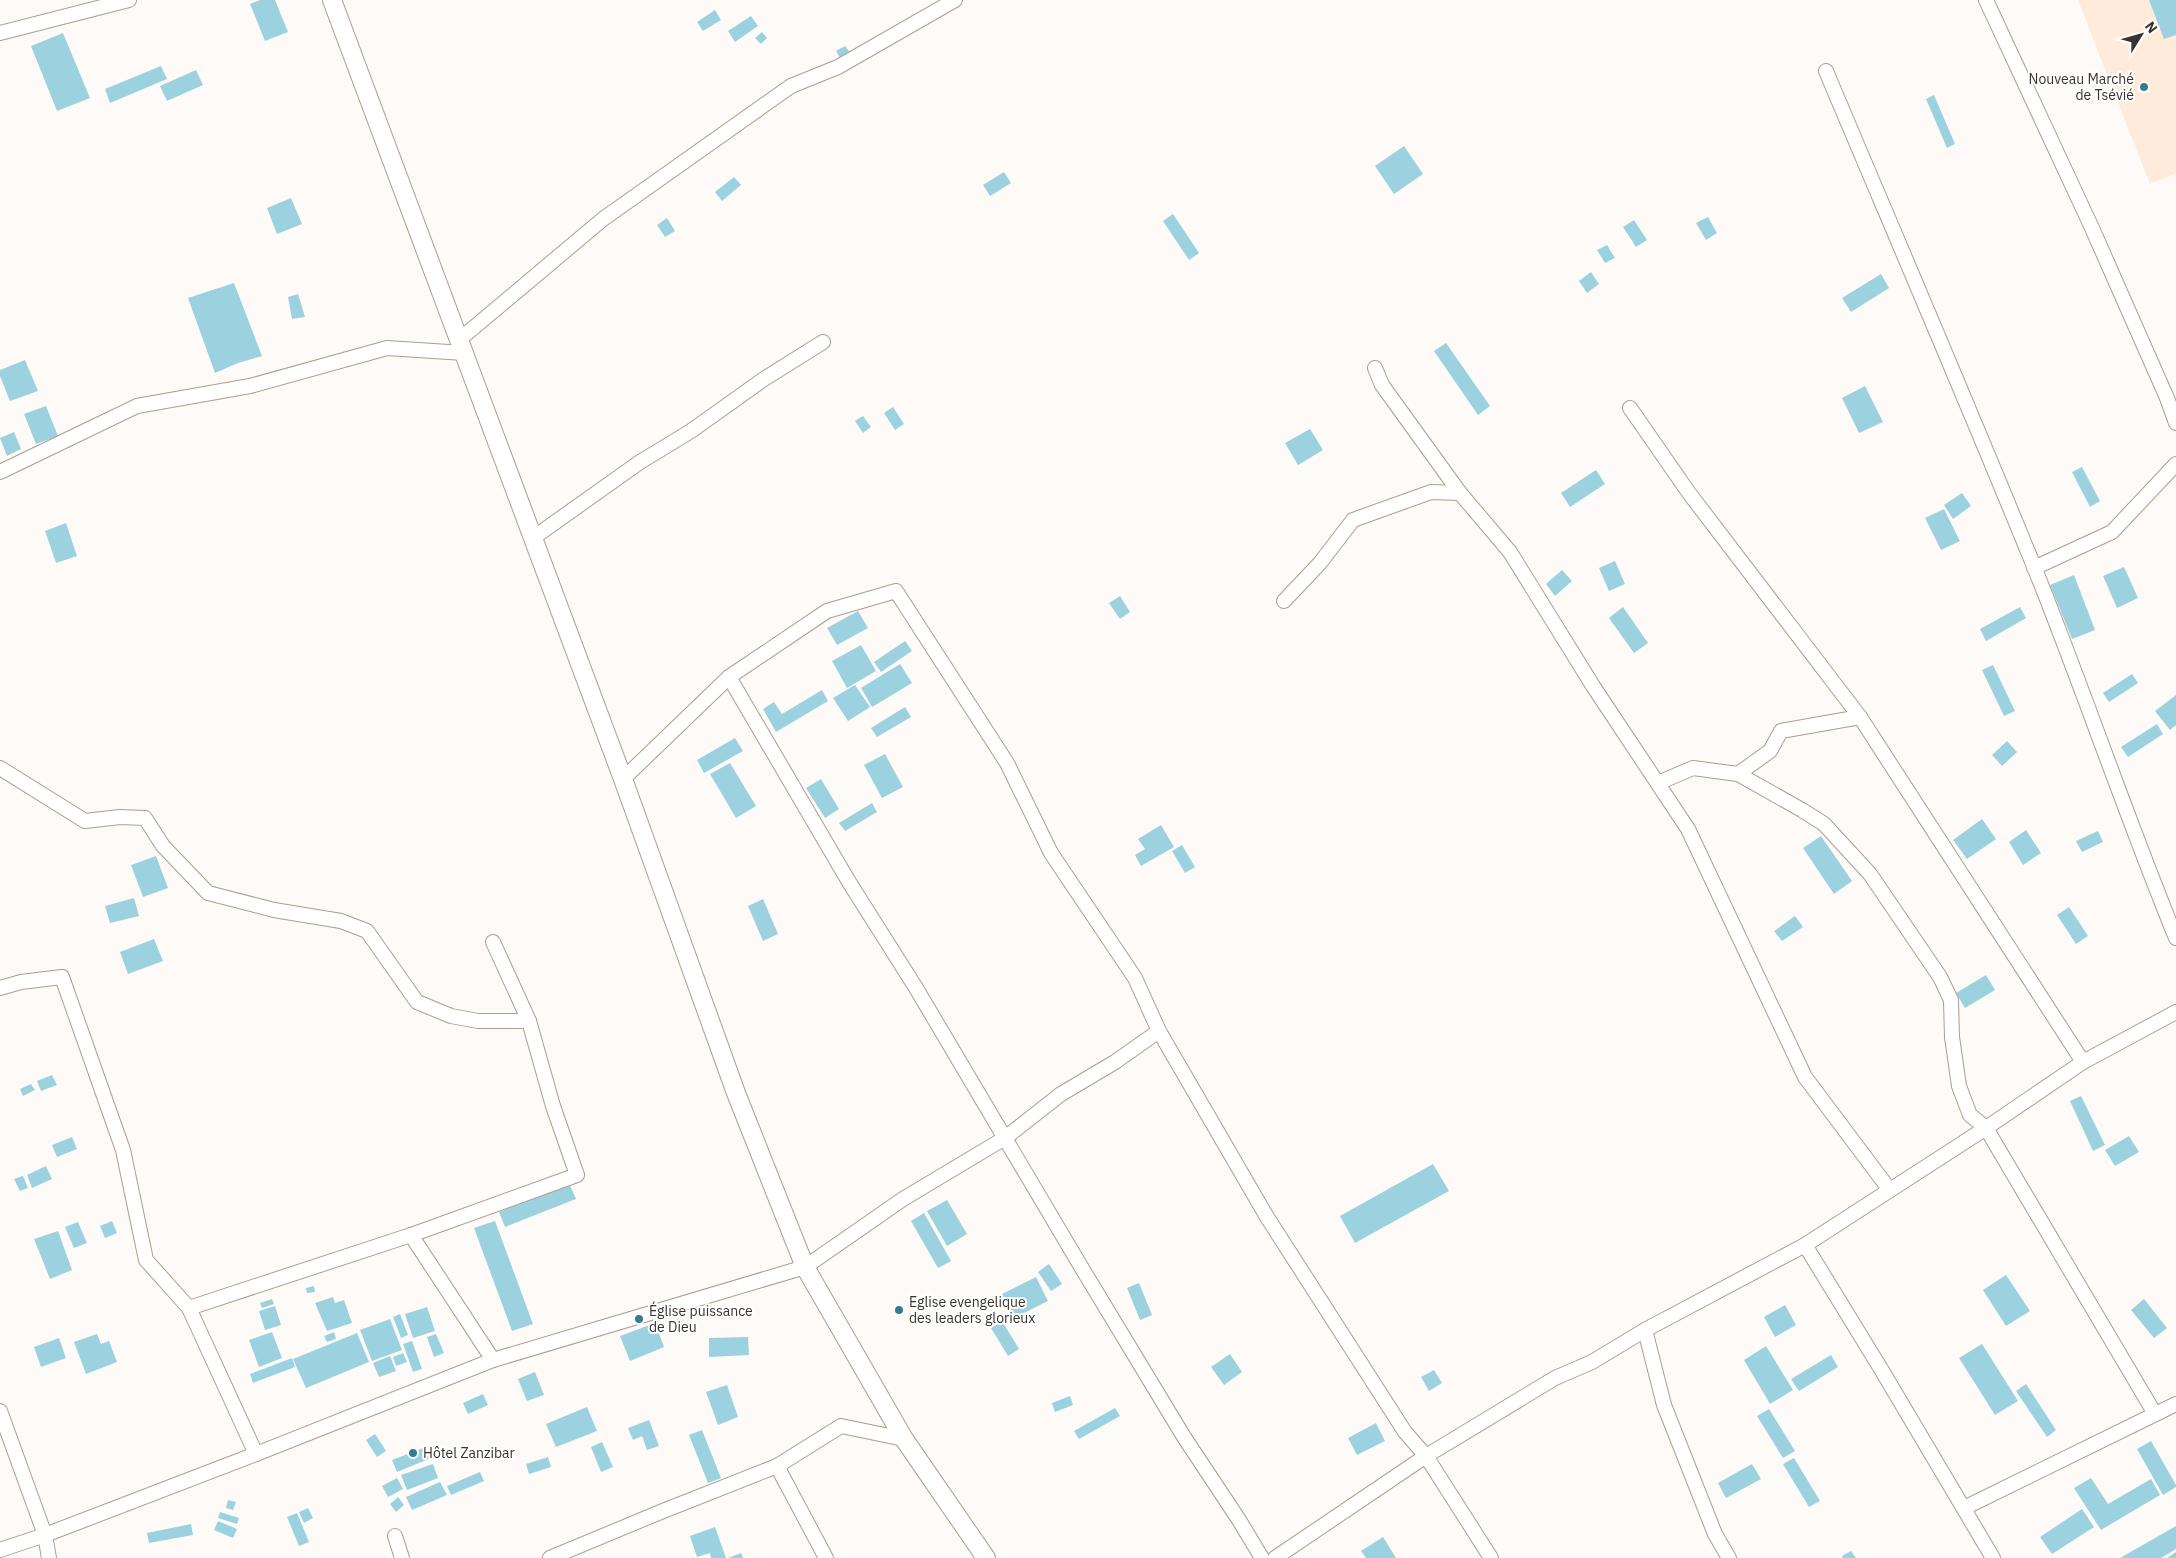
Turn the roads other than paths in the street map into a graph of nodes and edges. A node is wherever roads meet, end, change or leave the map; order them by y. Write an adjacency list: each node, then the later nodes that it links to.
1 (129, 0): 5 (street)
2 (332, 0): 8 (street)
3 (955, 0): 8 (street)
4 (1986, 0): 11 (street)
5 (0, 33)
6 (1826, 71): 16 (street)
7 (822, 342): 15 (street)
8 (461, 347): 13 (street); 15 (street)
9 (1375, 368): 14 (street)
10 (1630, 408): 19 (street)
11 (2176, 423)
12 (2176, 464): 16 (street)
13 (0, 472)
14 (1460, 493): 17 (street); 23 (street)
15 (533, 538): 22 (street)
16 (2034, 568): 24 (street)
17 (1284, 601)
18 (729, 677): 22 (street); 29 (street); 32 (street)
19 (1860, 717): 21 (street); 30 (street)
20 (0, 768): 28 (street)
21 (1738, 774): 23 (street); 31 (street)
22 (624, 779): 36 (street)
23 (1658, 783): 33 (street)
24 (2176, 938)
25 (493, 942): 28 (street)
26 (0, 988): 37 (street)
27 (2176, 1012): 30 (street)
28 (530, 1021): 34 (street)
29 (1159, 1031): 32 (street); 45 (street)
30 (2083, 1062): 31 (street)
31 (1986, 1128): 33 (street); 42 (street)
32 (1005, 1138): 36 (street); 56 (street)
33 (1889, 1189): 35 (street)
34 (411, 1235): 37 (street); 39 (street)
35 (1805, 1245): 38 (street); 47 (street)
36 (805, 1267): 39 (street); 43 (street)
37 (189, 1308): 44 (street)
38 (1645, 1330): 45 (street); 59 (street)
39 (493, 1360): 44 (street)
40 (2176, 1404): 42 (street)
41 (0, 1411): 48 (street)
42 (2155, 1414): 47 (street)
43 (904, 1439): 46 (street); 55 (street)
44 (256, 1454): 48 (street)
45 (1426, 1456): 57 (street); 58 (street)
46 (777, 1466): 53 (street); 54 (street)
47 (1964, 1508): 60 (street)
48 (45, 1535): 50 (street); 51 (street)
49 (395, 1536): 52 (street)
50 (0, 1550)
51 (49, 1558)
52 (402, 1558)
53 (550, 1558)
54 (826, 1558)
55 (986, 1558)
56 (1262, 1558)
57 (1274, 1558)
58 (1491, 1558)
59 (1729, 1558)
60 (1993, 1558)

